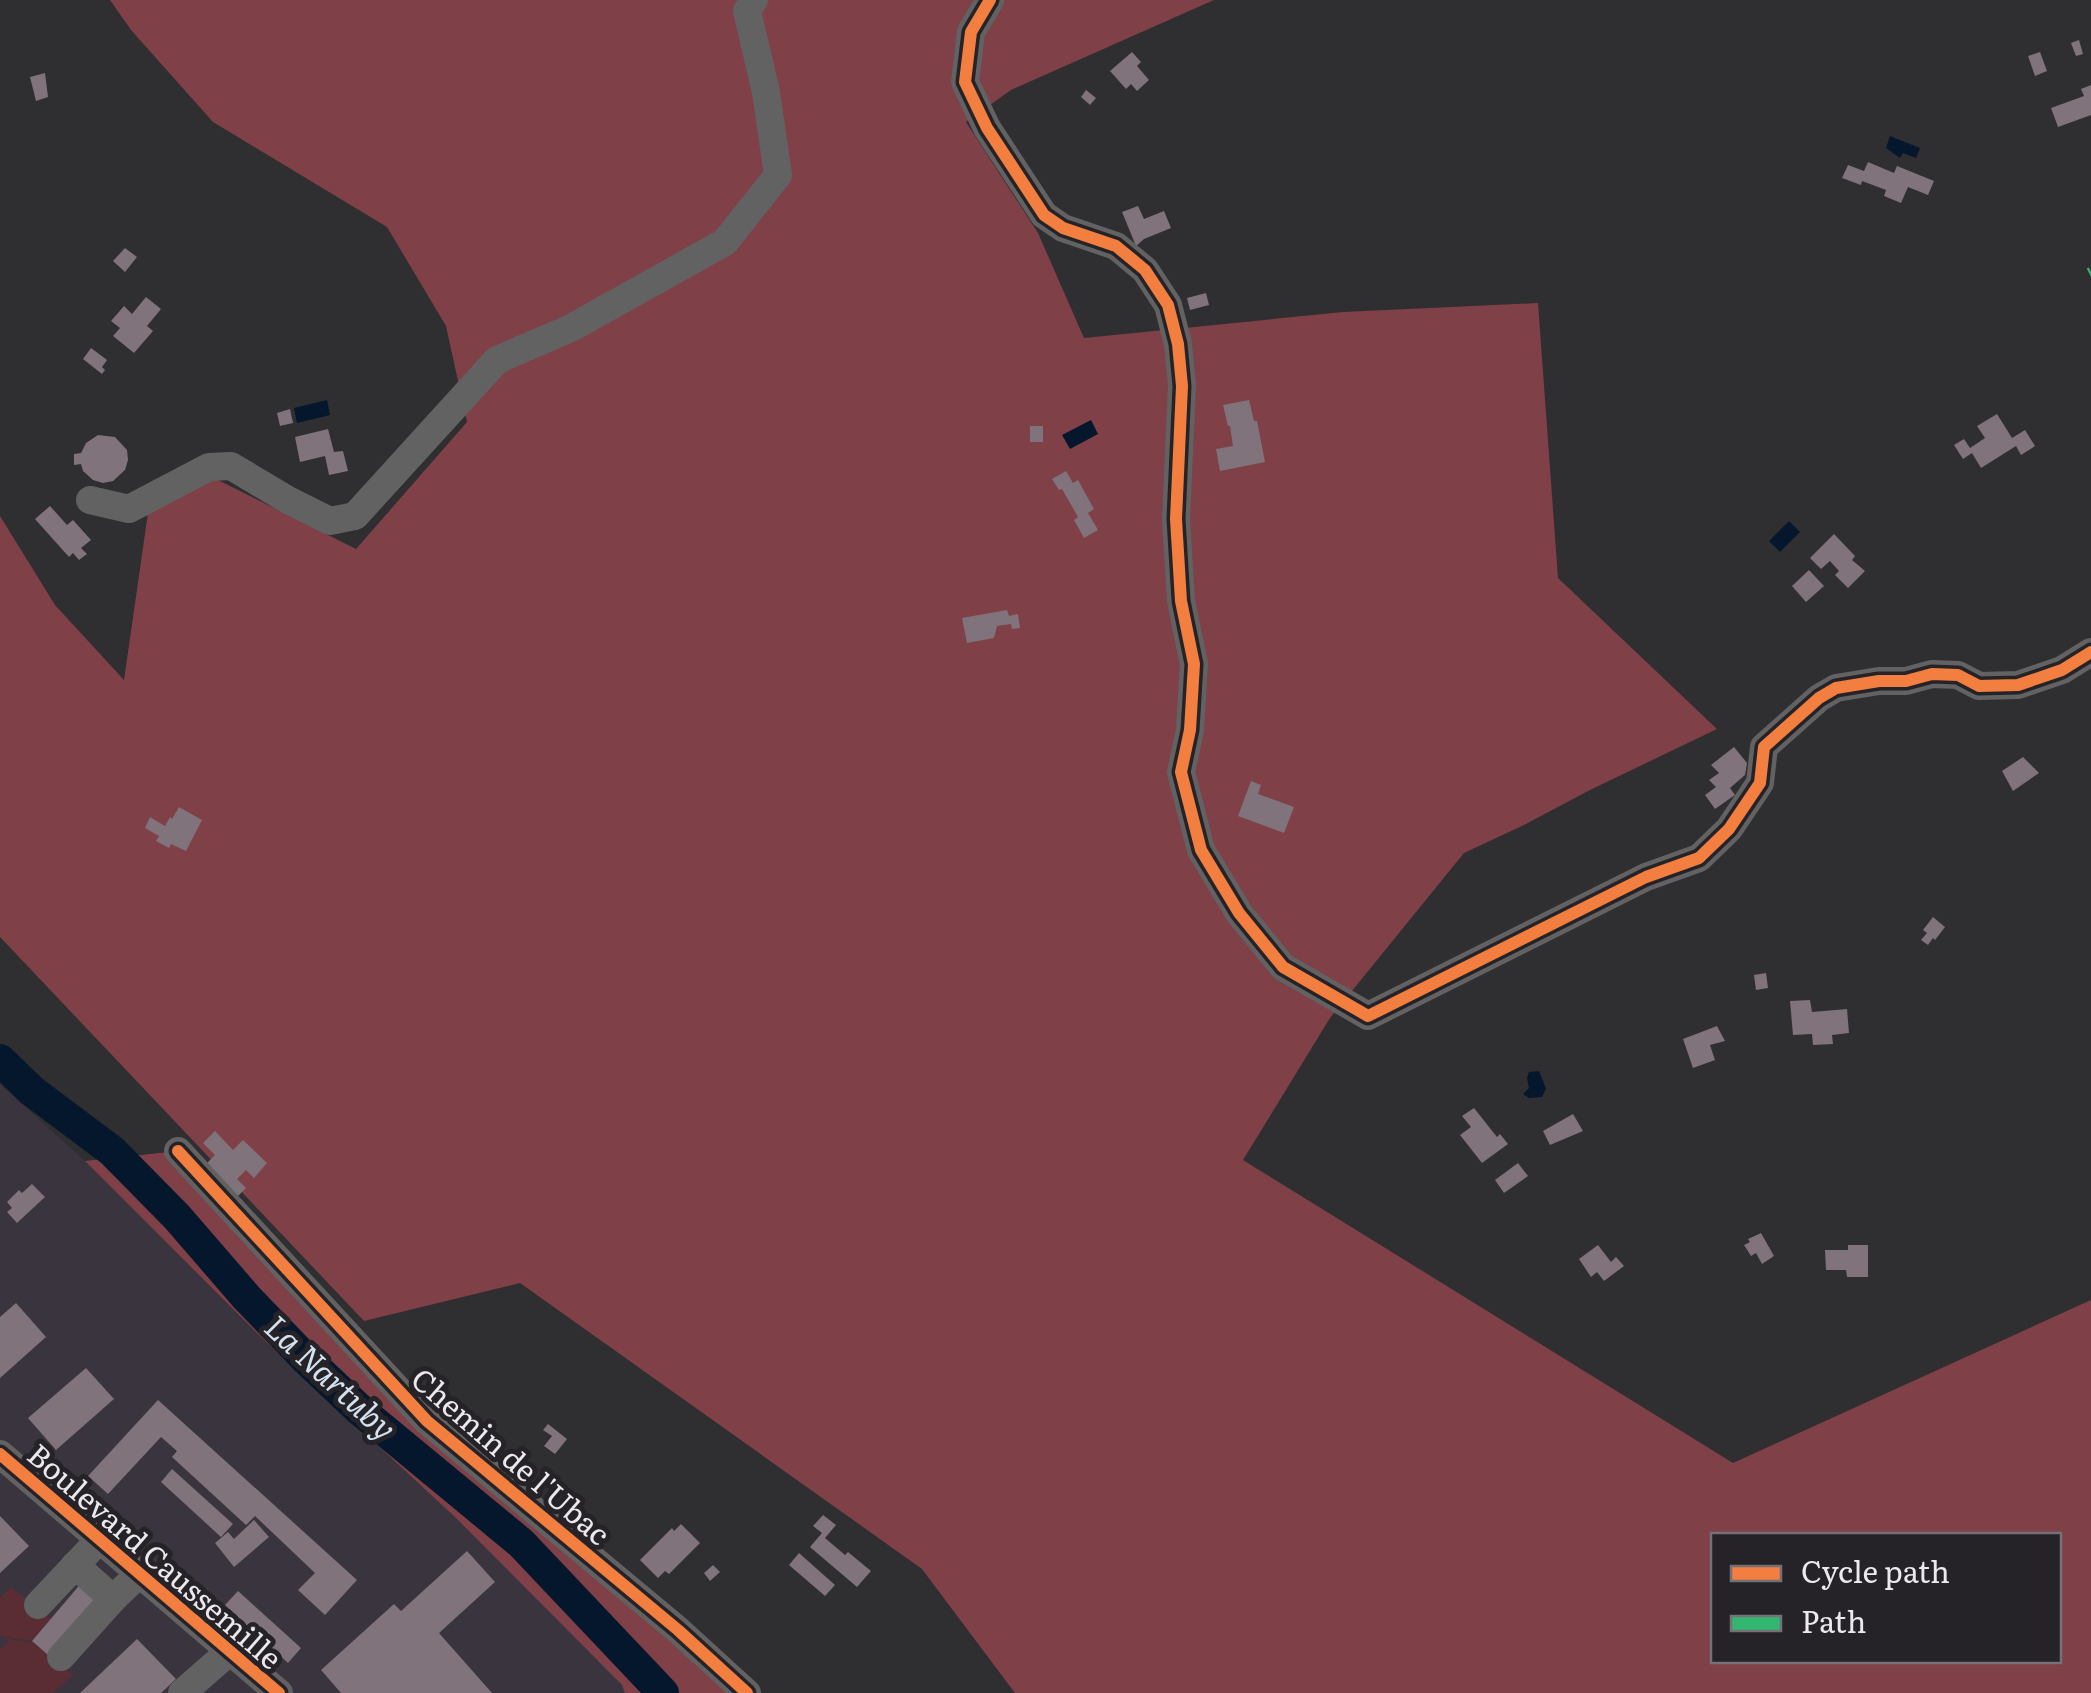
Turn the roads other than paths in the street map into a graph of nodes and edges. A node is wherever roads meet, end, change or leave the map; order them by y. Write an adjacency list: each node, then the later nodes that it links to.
1 (754, 0): 3 (street)
2 (990, 0): 4 (street)
3 (90, 500)
4 (2091, 652)
5 (178, 1151): 16 (street, Chemin de l'Ubac)
6 (0, 1454): 7 (street, Boulevard Caussemille)
7 (100, 1539): 8 (street); 9 (street, Boulevard Caussemille)
8 (75, 1565): 10 (street); 11 (street)
9 (140, 1573): 10 (street); 12 (street, Boulevard Caussemille)
10 (113, 1599): 13 (street)
11 (38, 1605)
12 (230, 1651): 14 (street); 15 (street, Boulevard Caussemille)
13 (61, 1657)
14 (182, 1693)
15 (279, 1693)
16 (748, 1693)

